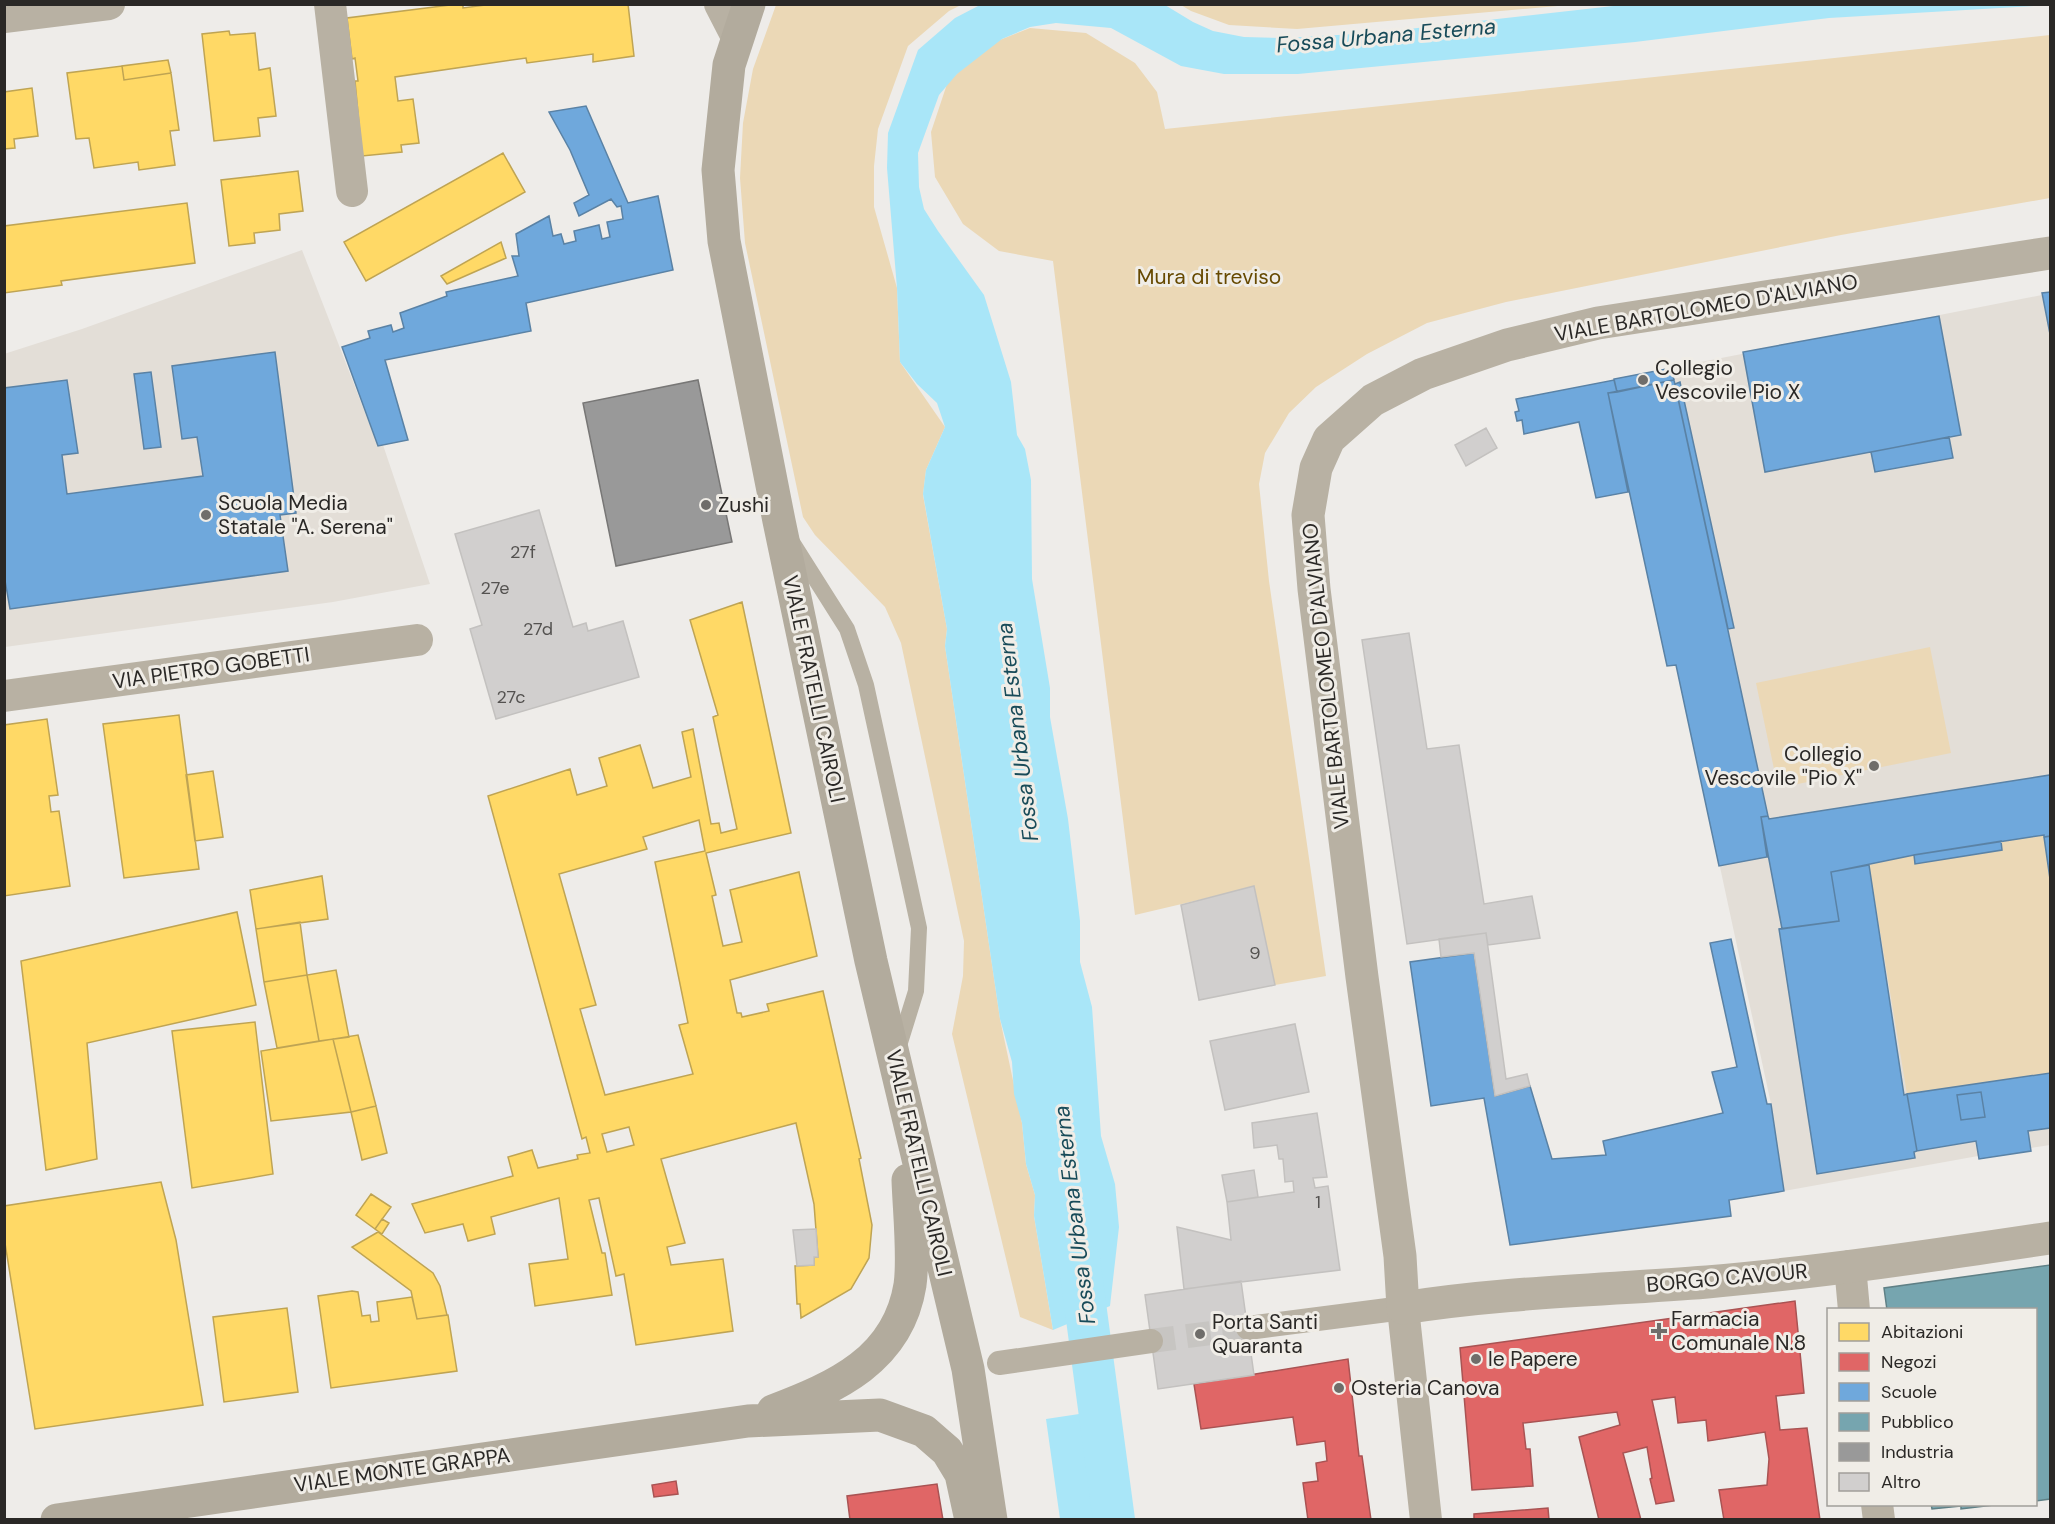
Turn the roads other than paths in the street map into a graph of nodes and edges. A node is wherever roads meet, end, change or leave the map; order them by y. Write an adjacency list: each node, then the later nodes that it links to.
1 (109, 4): 5 (street)
2 (330, 4): 7 (street)
3 (720, 4): 6 (street)
4 (749, 4): 6 (main road, VIALE FRATELLI CAIROLI)
5 (4, 16)
6 (737, 38): 9 (main road, VIALE FRATELLI CAIROLI)
7 (352, 191)
8 (2050, 253): 16 (street, VIALE BARTOLOMEO D'ALVIANO)
9 (779, 521): 12 (main road, VIALE FRATELLI CAIROLI); 12 (lane)
10 (417, 640): 11 (street, VIA PIETRO GOBETTI)
11 (4, 696)
12 (895, 1060): 13 (main road, VIALE FRATELLI CAIROLI)
13 (907, 1118): 21 (main road, VIALE MONTE GRAPPA); 24 (main road, VIALE FRATELLI CAIROLI)
14 (2050, 1238): 15 (street, BORGO CAVOUR)
15 (1850, 1266): 16 (street, BORGO CAVOUR); 17 (street)
16 (1403, 1308): 18 (street); 25 (street)
17 (1854, 1308)
18 (1248, 1328)
19 (1151, 1341): 20 (street)
20 (999, 1363)
21 (748, 1421): 22 (main road, VIALE MONTE GRAPPA); 23 (main road, VIALE MONTE GRAPPA)
22 (57, 1520)
23 (971, 1520)
24 (991, 1520)
25 (1426, 1520)

